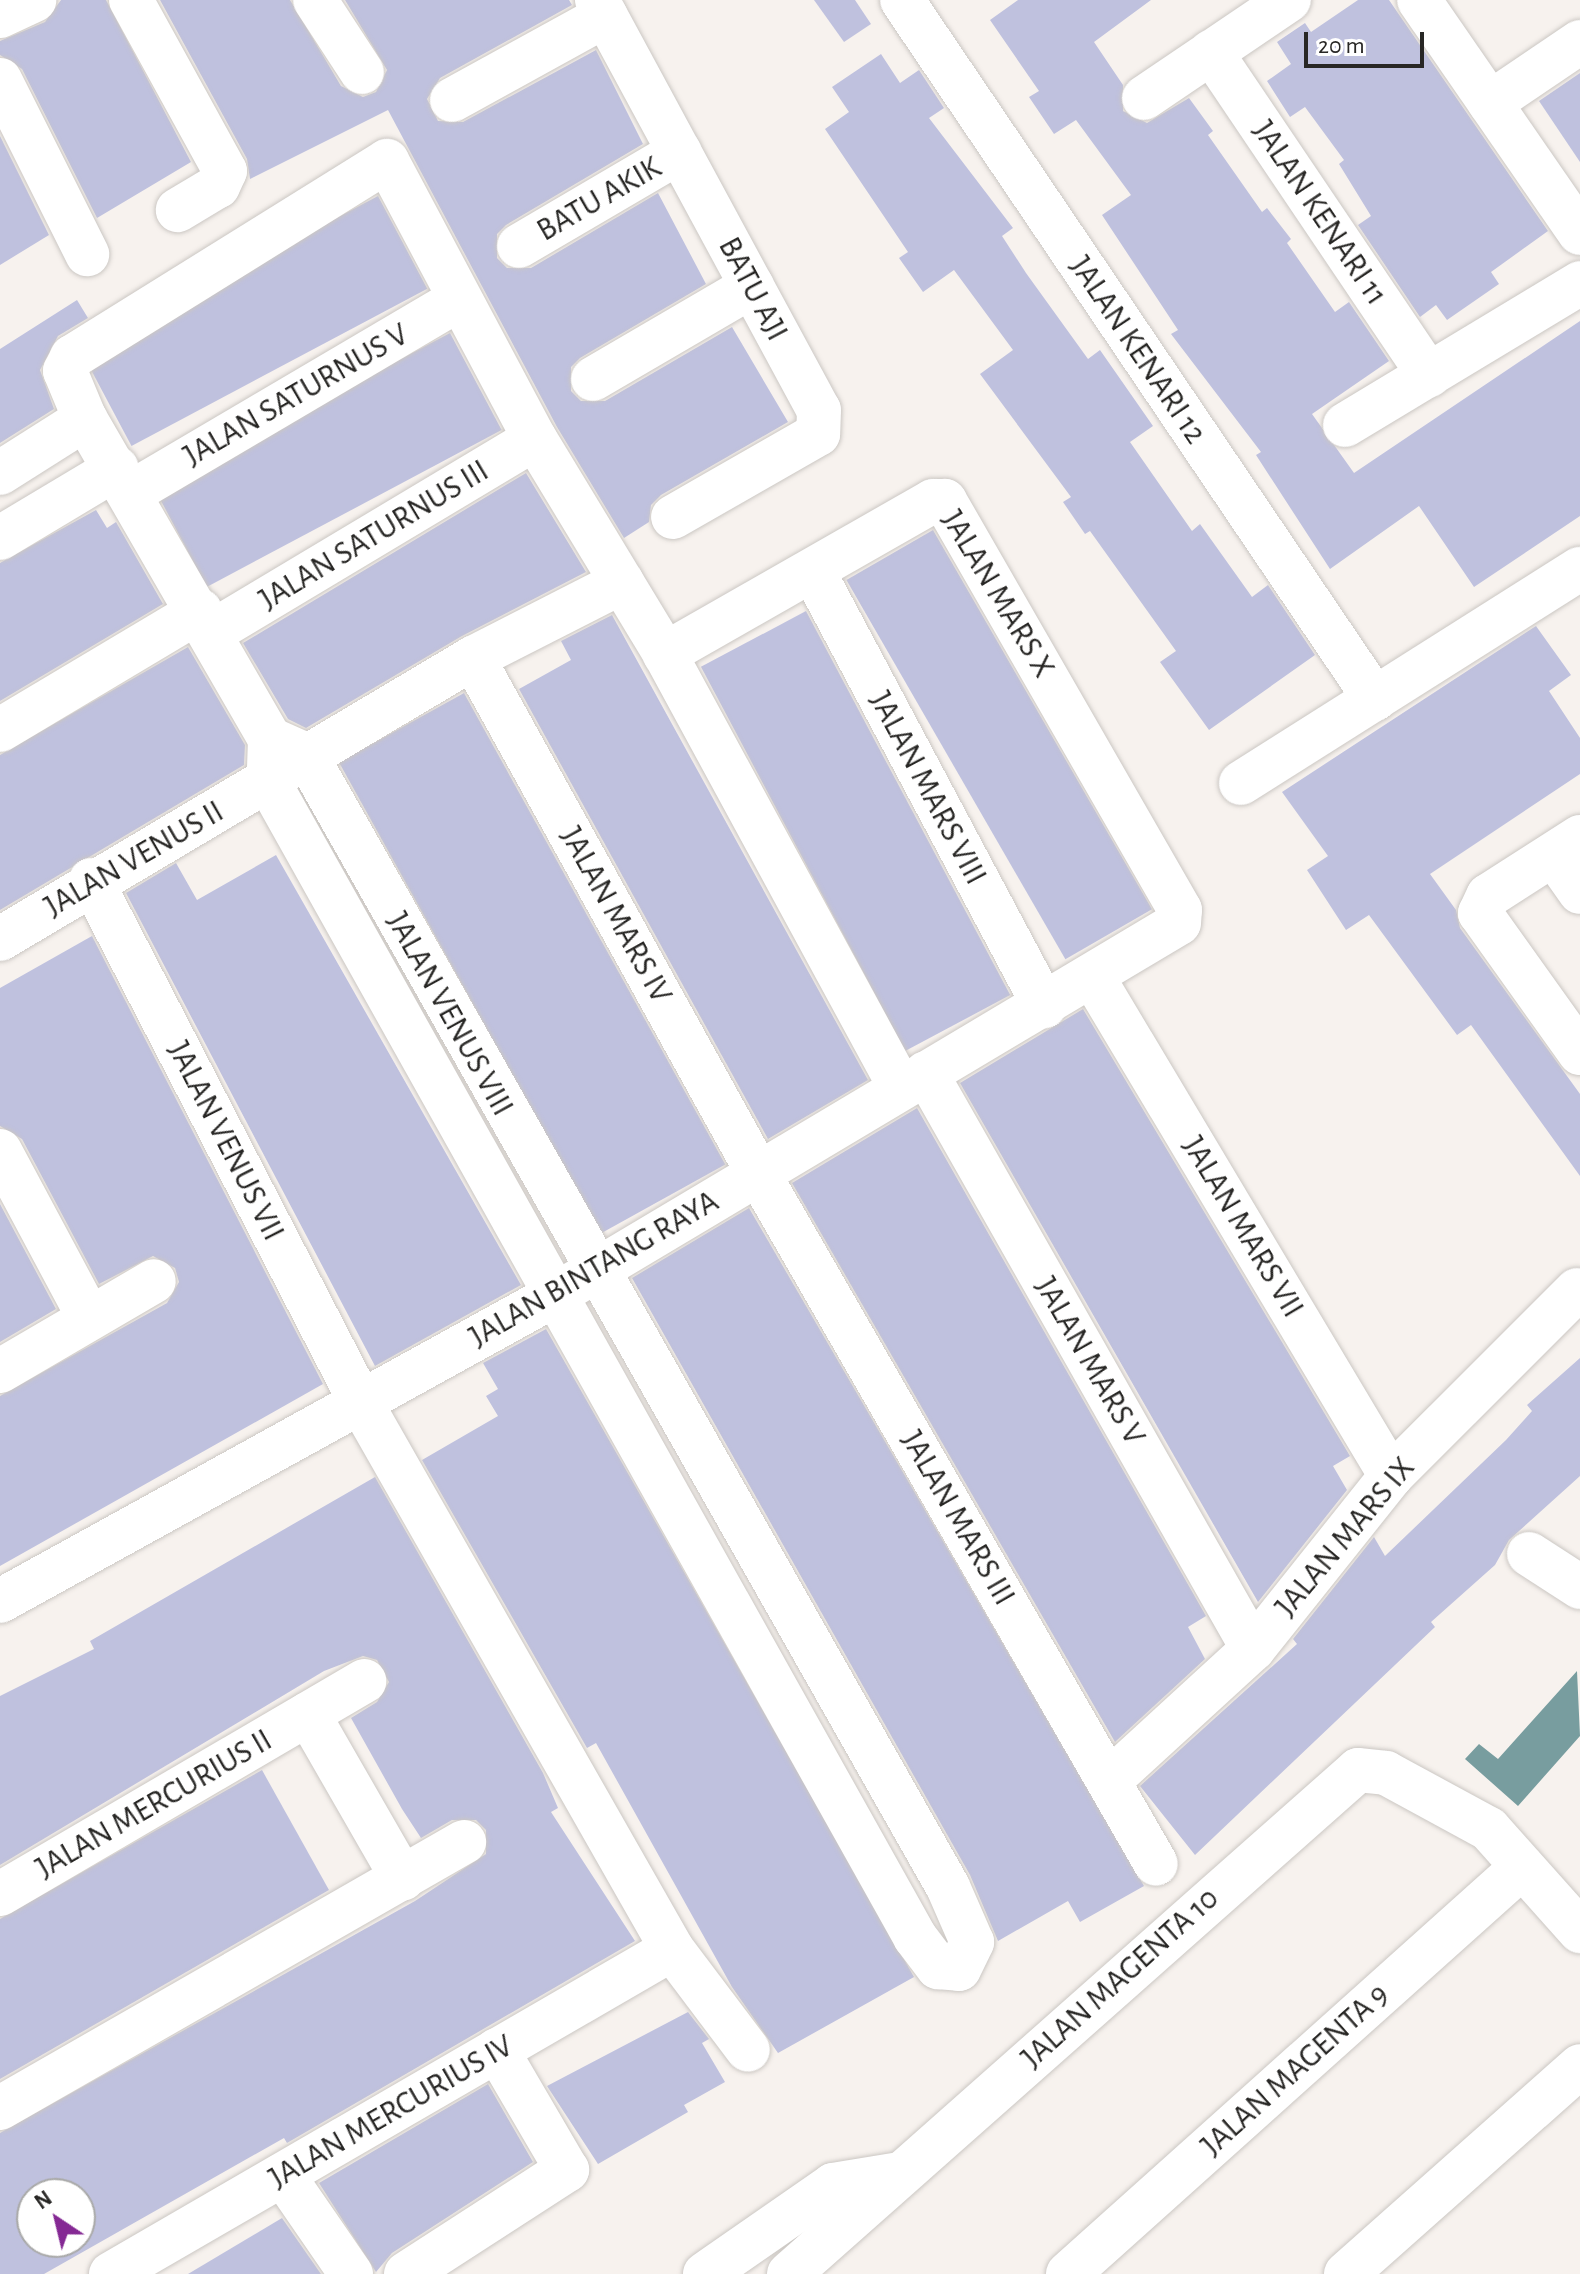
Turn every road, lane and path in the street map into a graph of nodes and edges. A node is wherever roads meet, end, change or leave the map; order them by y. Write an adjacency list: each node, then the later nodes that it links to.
1 (34, 0): 8 (street)
2 (131, 0): 17 (street)
3 (315, 0): 11 (street)
4 (902, 0): 39 (street, JALAN KENARI 12)
5 (1289, 0): 10 (street)
6 (1419, 0): 15 (street)
7 (601, 8): 14 (street); 16 (street, BATU AJI)
8 (0, 16)
9 (1580, 42): 15 (street)
10 (1211, 52): 13 (street); 24 (street, JALAN KENARI 11)
11 (362, 72)
12 (0, 80): 20 (street)
13 (1144, 98)
14 (452, 100)
15 (1490, 103): 18 (street)
16 (679, 152): 19 (street, BATU AKIK); 22 (street, BATU AJI)
17 (178, 210)
18 (1580, 233)
19 (519, 246)
20 (87, 254)
21 (1580, 283): 24 (street)
22 (752, 286): 25 (street); 31 (street, BATU AJI)
23 (459, 299): 26 (street, JALAN MARS V); 28 (street, JALAN MARS V); 30 (street, JALAN SATURNUS V)
24 (1429, 375): 27 (street)
25 (593, 379)
26 (85, 419): 29 (street); 30 (street)
27 (1345, 425)
28 (535, 439): 35 (street, JALAN MARS V); 36 (street, JALAN SATURNUS III)
29 (0, 473)
30 (124, 480): 32 (street, JALAN SATURNUS V); 36 (street)
31 (673, 517)
32 (0, 538)
33 (1580, 569): 39 (street)
34 (813, 571): 37 (street, JALAN MARS X); 46 (street, JALAN MARS X); 49 (street, JALAN MARS VIII)
35 (622, 582): 37 (street, JALAN MARS V); 38 (street, JALAN VENUS II)
36 (206, 621): 40 (street, JALAN SATURNUS III); 41 (street)
37 (665, 654): 51 (street, JALAN MARS V)
38 (473, 658): 41 (street, JALAN VENUS II); 53 (street, JALAN MARS IV)
39 (1375, 699): 42 (street)
40 (0, 730)
41 (281, 758): 44 (street, JALAN VENUS II); 54 (street, JALAN VENUS VIII); 57 (street, JALAN VENUS VIII)
42 (1241, 783)
43 (1567, 846): 45 (street); 50 (street)
44 (91, 880): 47 (street, JALAN VENUS II); 60 (street, JALAN VENUS VII)
45 (1580, 892)
46 (1179, 923): 48 (street, JALAN BINTANG RAYA)
47 (0, 939)
48 (1094, 979): 49 (street, JALAN BINTANG RAYA); 61 (street, JALAN MARS VII)
49 (1044, 1006): 51 (street, JALAN BINTANG RAYA)
50 (1580, 1053)
51 (913, 1080): 53 (street, JALAN BINTANG RAYA); 65 (street, JALAN MARS V)
52 (0, 1151): 58 (street)
53 (758, 1173): 54 (street, JALAN BINTANG RAYA); 68 (street, JALAN MARS III)
54 (594, 1272): 57 (street, JALAN BINTANG RAYA); 57 (street, JALAN VENUS VIII)
55 (154, 1281): 58 (street)
56 (1577, 1290): 61 (street, JALAN MARS IX)
57 (555, 1295): 60 (street, JALAN BINTANG RAYA)
58 (89, 1318): 59 (street)
59 (0, 1371)
60 (361, 1403): 64 (street, JALAN BINTANG RAYA); 75 (street, JALAN VENUS VII)
61 (1391, 1476): 65 (street, JALAN MARS IX)
62 (1529, 1554): 63 (street)
63 (1580, 1587)
64 (0, 1601)
65 (1253, 1649): 68 (street, JALAN MARS IX)
66 (364, 1681): 67 (street, JALAN MERCURIUS II)
67 (308, 1714): 72 (street, JALAN MERCURIUS II); 73 (street, JALAN MERCURIUS II)
68 (1110, 1780): 70 (street, JALAN MARS III)
69 (464, 1842): 72 (street)
70 (1156, 1864)
71 (1522, 1867): 74 (street); 80 (street, JALAN MAGENTA 10); 87 (street, JALAN MAGENTA 9)
72 (403, 1879): 79 (street)
73 (0, 1894)
74 (1580, 1931)
75 (672, 1949): 76 (street, JALAN MERCURIUS IV); 77 (street, JALAN VENUS VII)
76 (497, 2050): 81 (street, JALAN MERCURIUS IV); 84 (street)
77 (748, 2050)
78 (1580, 2066): 88 (street)
79 (0, 2108)
80 (900, 2174): 85 (street); 86 (street, JALAN MAGENTA 10)
81 (283, 2175): 82 (street, JALAN MERCURIUS IV); 83 (street)
82 (111, 2274)
83 (351, 2274)
84 (406, 2274)
85 (705, 2274)
86 (789, 2274)
87 (1068, 2274)
88 (1346, 2274)

